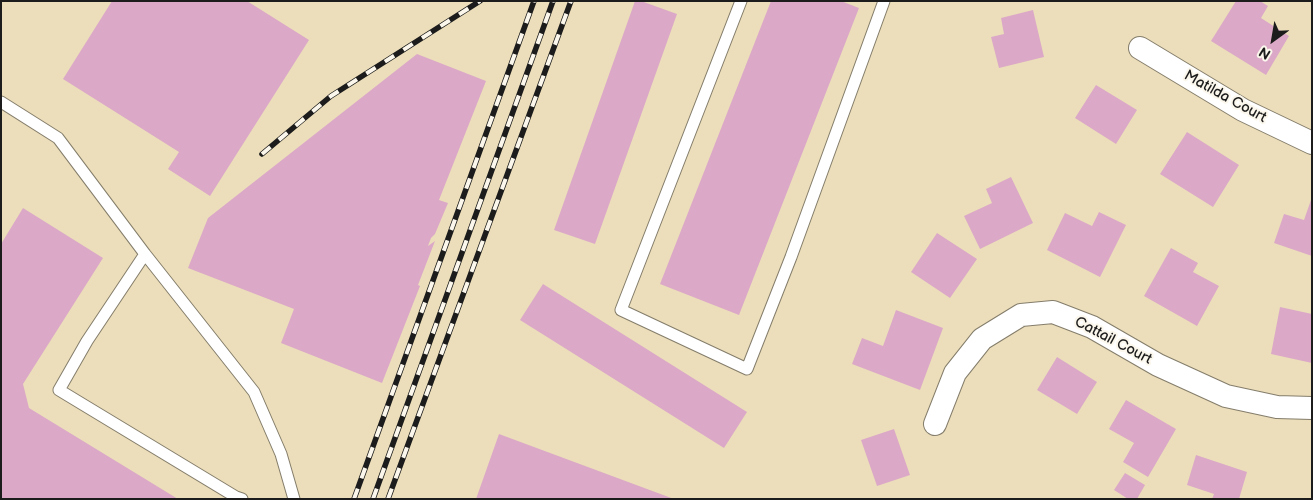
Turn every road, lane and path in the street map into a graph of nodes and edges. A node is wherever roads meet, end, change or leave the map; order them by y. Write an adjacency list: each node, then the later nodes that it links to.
1 (741, 1): 2 (lane)
2 (881, 2)
3 (1140, 48): 5 (street, Matilda Court)
4 (1, 102): 6 (lane)
5 (1312, 143)
6 (145, 254): 9 (lane); 10 (lane)
7 (1312, 408): 8 (street, Cattail Court)
8 (935, 424)
9 (242, 499)
10 (294, 499)

